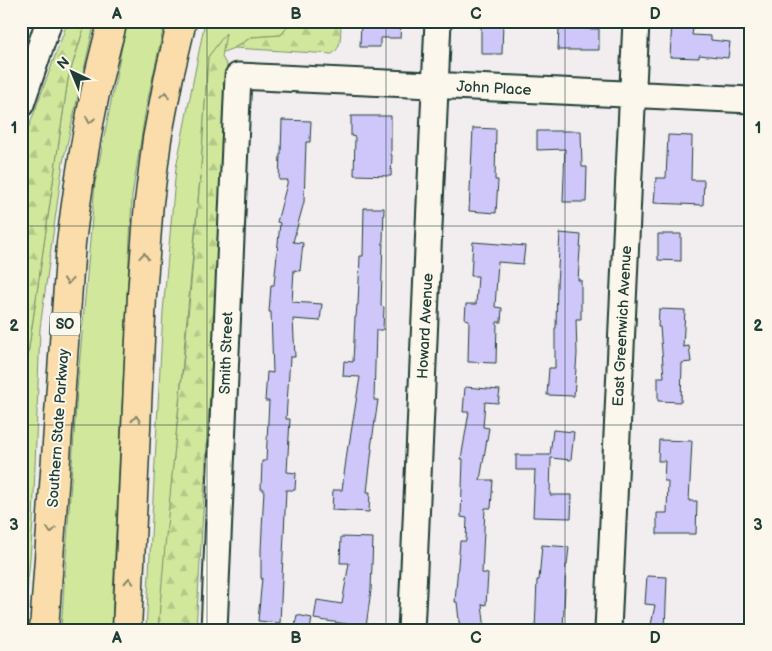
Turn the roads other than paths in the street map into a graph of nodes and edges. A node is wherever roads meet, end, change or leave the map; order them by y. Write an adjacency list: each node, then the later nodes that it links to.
1 (49, 21): 10 (street)
2 (113, 21): 11 (highway, Southern State Parkway / SO, one-way to 11)
3 (182, 21): 12 (highway, one-way to 3)
4 (438, 21): 7 (street, Howard Avenue)
5 (636, 21): 8 (street, East Greenwich Avenue)
6 (238, 76): 7 (street, John Place); 13 (street, Smith Street)
7 (436, 85): 8 (street, John Place); 14 (street, Howard Avenue)
8 (633, 95): 9 (street, John Place); 15 (street, East Greenwich Avenue)
9 (751, 100)
10 (21, 104)
11 (44, 630)
12 (127, 630)
13 (214, 630)
14 (410, 630)
15 (608, 630)

